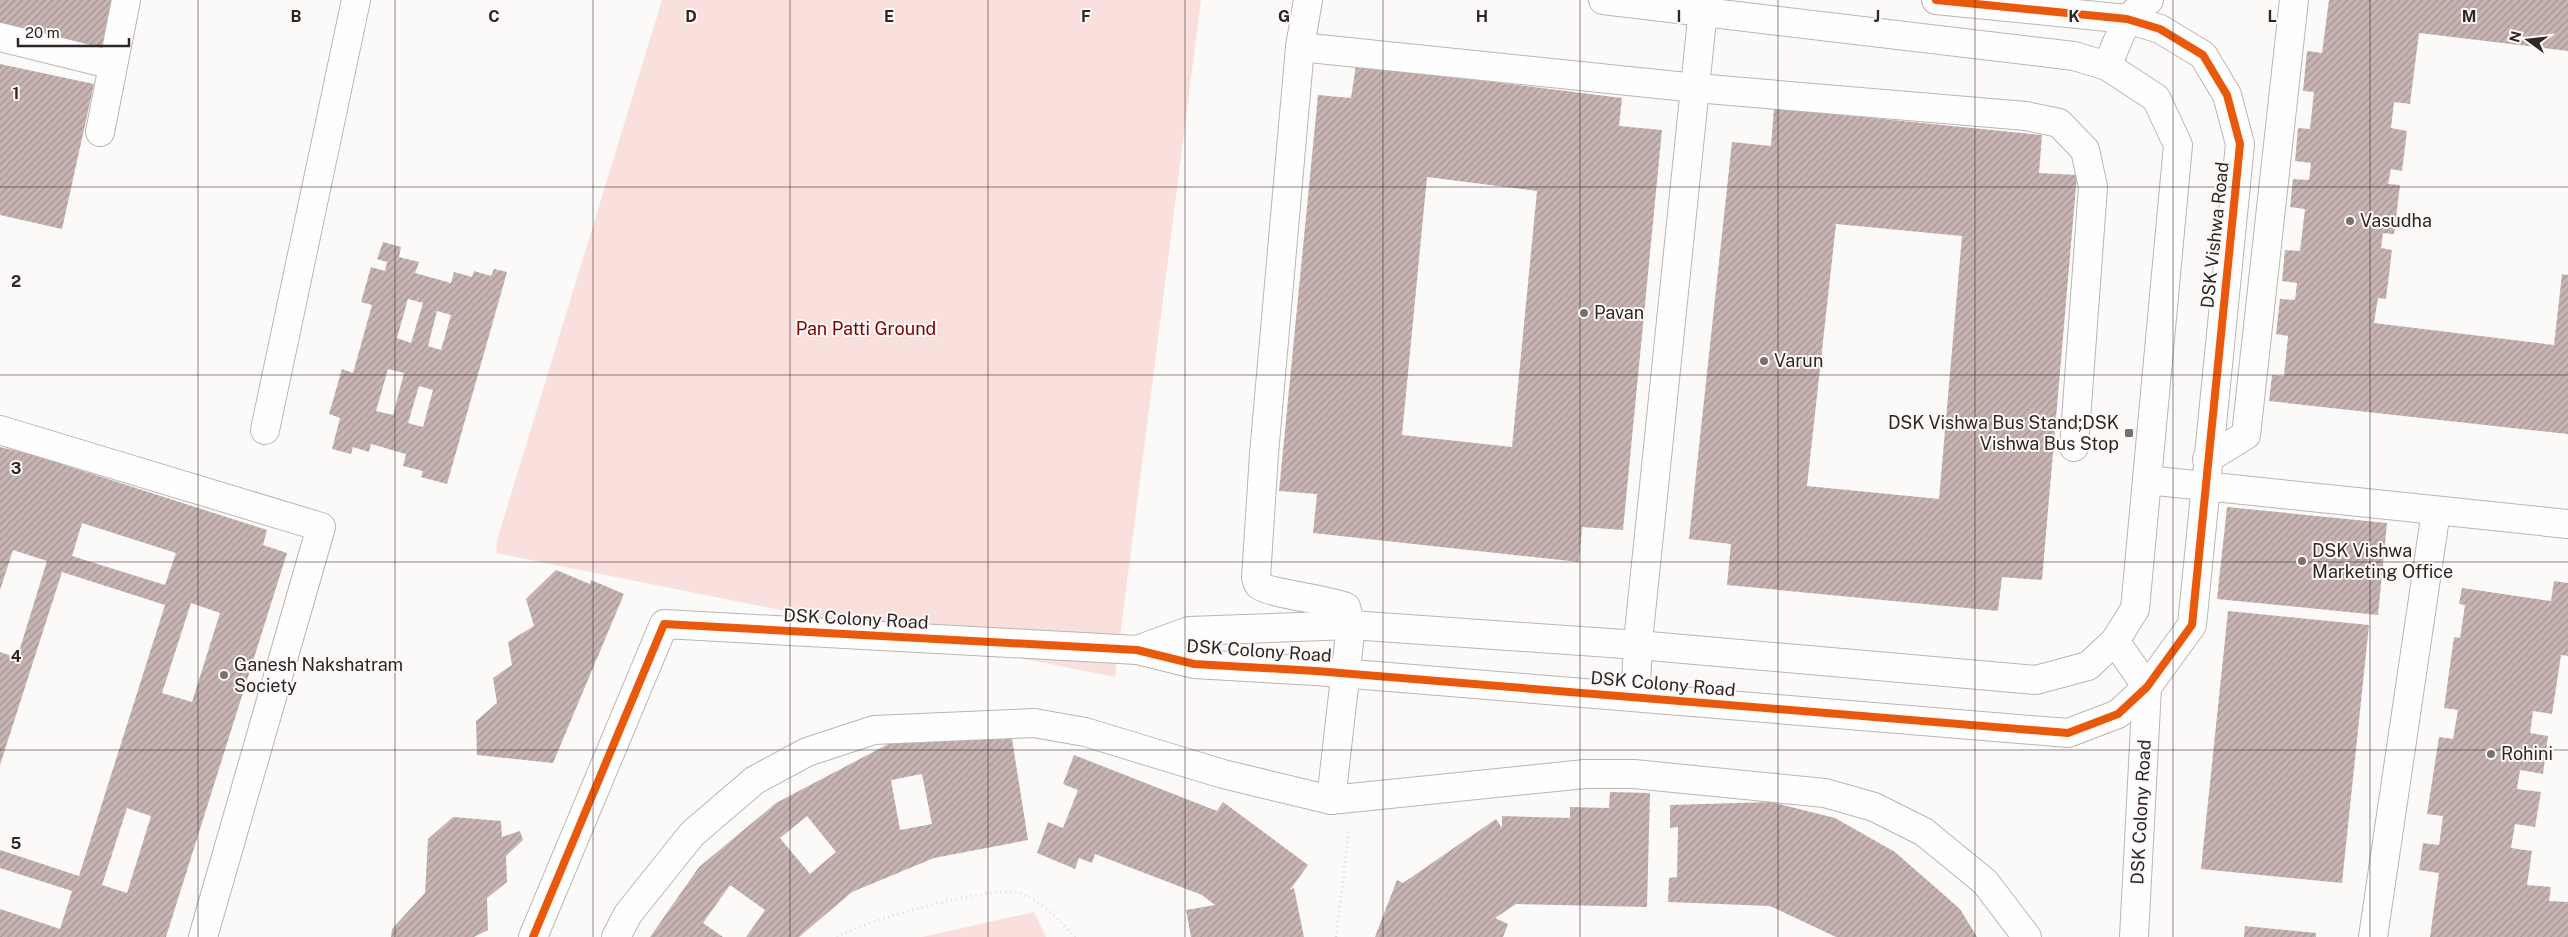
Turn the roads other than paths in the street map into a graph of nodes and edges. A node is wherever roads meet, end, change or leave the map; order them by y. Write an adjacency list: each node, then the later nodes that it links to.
1 (126, 0): 12 (street)
2 (356, 0): 17 (street)
3 (1308, 0): 11 (street)
4 (1603, 0): 8 (street)
5 (1936, 0): 9 (street, DSK Vishwa Road)
6 (2149, 0): 9 (street)
7 (2294, 0): 19 (street)
8 (1704, 6): 13 (street); 14 (street)
9 (2128, 19): 13 (street); 19 (street, DSK Vishwa Road)
10 (0, 37): 12 (street)
11 (1300, 47): 14 (street); 24 (street)
12 (113, 65): 15 (street)
13 (2107, 66): 20 (street)
14 (1696, 88): 18 (street); 26 (street)
15 (100, 132)
16 (0, 430): 32 (street)
17 (265, 430)
18 (2074, 447)
19 (2207, 459): 21 (street, DSK Vishwa Road)
20 (2147, 480): 21 (street); 25 (street)
21 (2205, 487): 22 (street); 29 (street, DSK Vishwa Road)
22 (2436, 511): 23 (street); 37 (street)
23 (2568, 524)
24 (1351, 625): 26 (street, DSK Colony Road); 27 (street, DSK Colony Road); 28 (street)
25 (2115, 641): 26 (street, DSK Colony Road); 29 (street)
26 (1638, 645): 30 (street)
27 (1137, 650): 28 (street, DSK Colony Road); 33 (street, DSK Colony Road)
28 (1346, 673): 30 (street, DSK Colony Road); 31 (street)
29 (2147, 687): 30 (street, DSK Colony Road); 36 (street, DSK Colony Road)
30 (1635, 697)
31 (1342, 799): 34 (street); 35 (street)
32 (203, 937)
33 (533, 937)
34 (616, 937)
35 (2027, 937)
36 (2134, 937)
37 (2373, 937)

